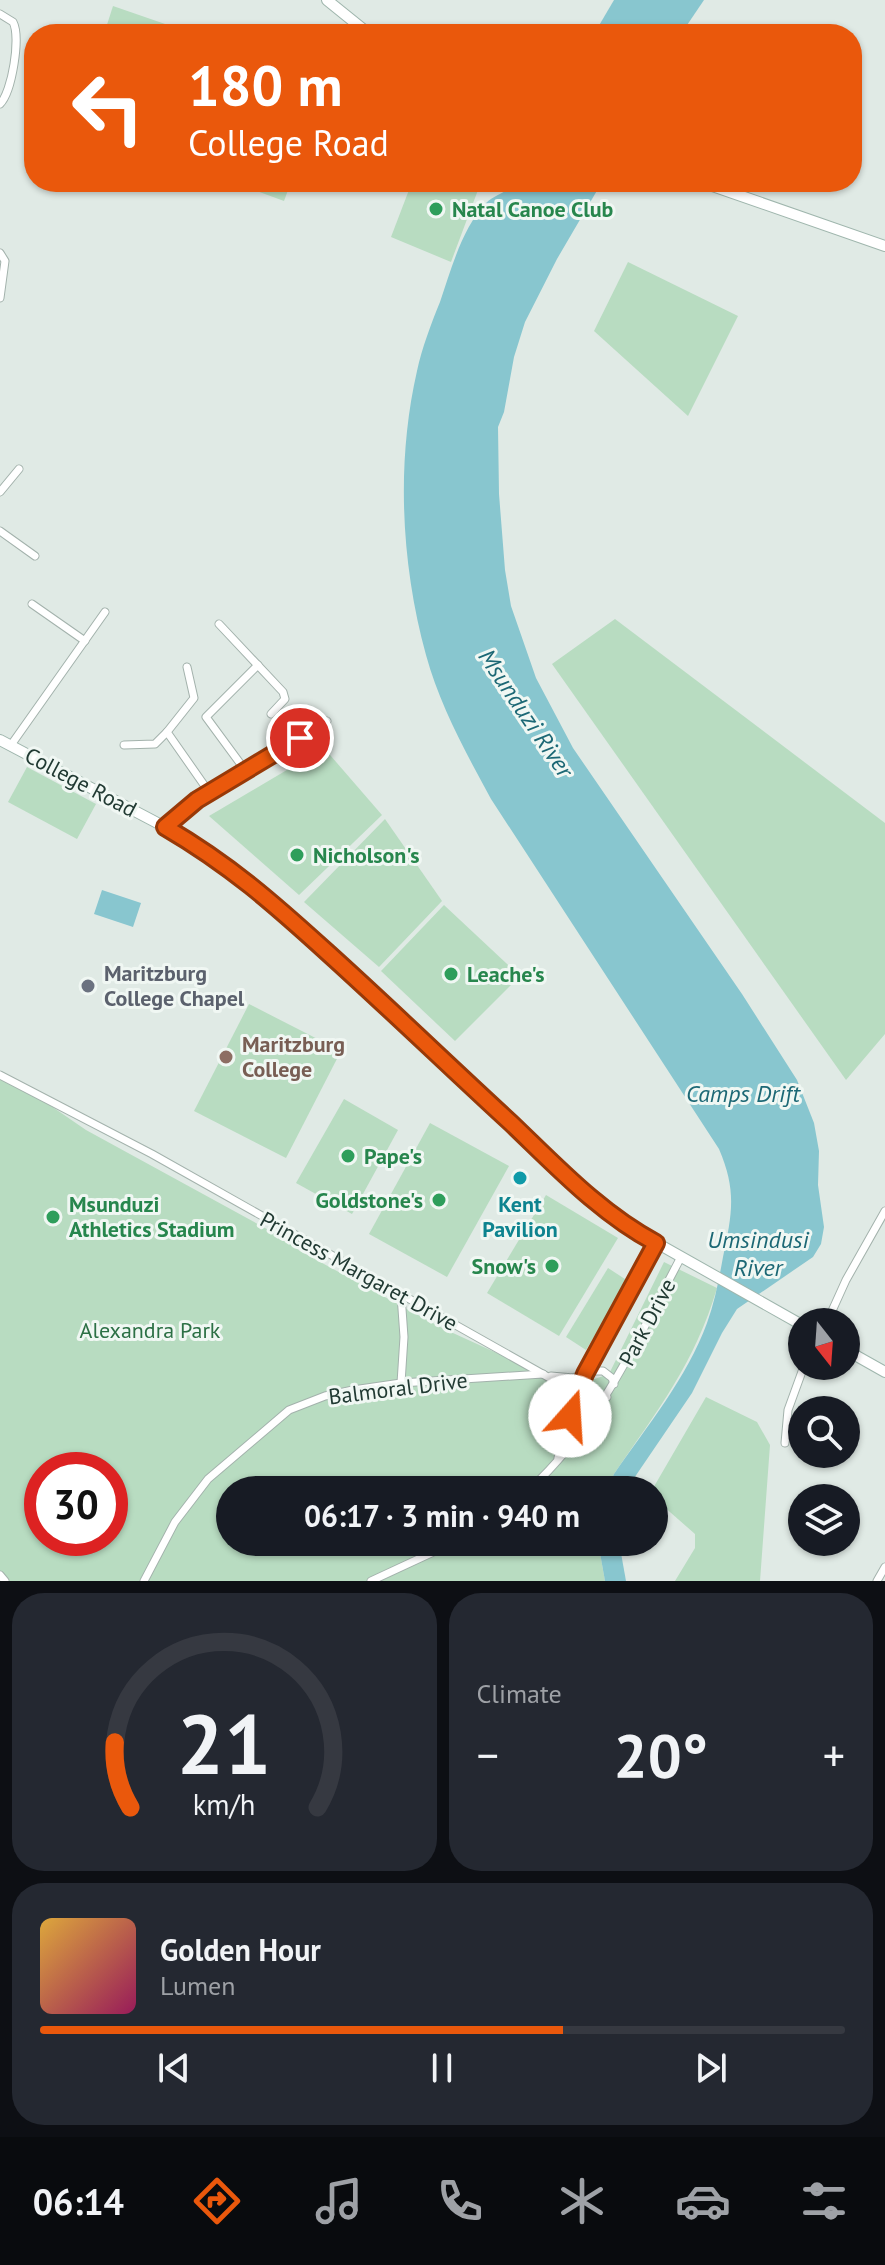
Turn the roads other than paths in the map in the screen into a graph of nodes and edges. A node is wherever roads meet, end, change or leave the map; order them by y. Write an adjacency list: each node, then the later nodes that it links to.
1 (327, 0): 3 (street)
2 (0, 14): 4 (street)
3 (357, 24)
4 (0, 104)
5 (730, 192): 6 (street)
6 (885, 246)
7 (0, 253): 8 (street)
8 (0, 298)
9 (19, 469): 10 (street)
10 (0, 492)
11 (0, 531): 12 (street)
12 (35, 556)
13 (32, 604): 16 (street)
14 (105, 612): 16 (street)
15 (219, 624): 17 (street)
16 (85, 641): 23 (street)
17 (258, 665): 19 (street); 25 (street)
18 (187, 667): 21 (street)
19 (271, 714)
20 (327, 721): 25 (street)
21 (167, 732): 24 (street); 26 (street)
22 (0, 740): 23 (street, College Road)
23 (11, 745): 27 (street, College Road)
24 (124, 745)
25 (245, 770): 26 (street)
26 (209, 792): 27 (street)
27 (165, 827): 30 (street, College Road)
28 (0, 1075): 32 (street, Princess Margaret Drive)
29 (885, 1211): 33 (street)
30 (656, 1243): 31 (street, College Road); 37 (street, Park Drive)
31 (681, 1257): 34 (street, College Road); 41 (street, Park Drive)
32 (401, 1295): 38 (street, Princess Margaret Drive); 40 (street)
33 (833, 1308)
34 (788, 1317)
35 (860, 1358): 36 (street)
36 (885, 1372)
37 (585, 1374): 38 (street); 41 (street); 42 (street, Park Drive)
38 (547, 1375): 40 (street, Balmoral Drive); 42 (street, Princess Margaret Drive)
39 (799, 1380): 44 (street)
40 (401, 1383): 51 (street, Balmoral Drive)
41 (614, 1384): 43 (street, Park Drive)
42 (576, 1392): 43 (street); 45 (street, Park Drive)
43 (607, 1397): 45 (street, Park Drive)
44 (785, 1443)
45 (557, 1464): 46 (street, Park Drive)
46 (544, 1476)
47 (425, 1556): 52 (street)
48 (885, 1567): 53 (street)
49 (0, 1575): 50 (street)
50 (5, 1581)
51 (144, 1581)
52 (371, 1581)
53 (877, 1581)

